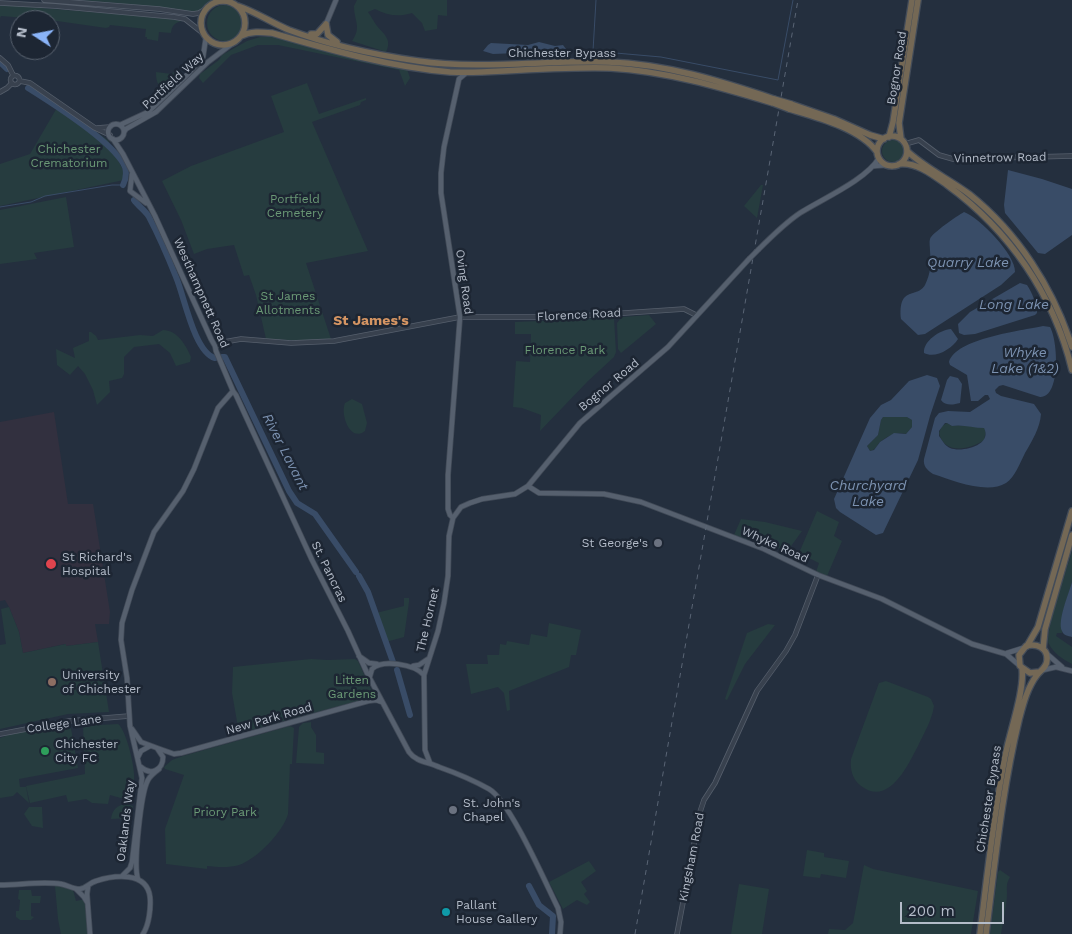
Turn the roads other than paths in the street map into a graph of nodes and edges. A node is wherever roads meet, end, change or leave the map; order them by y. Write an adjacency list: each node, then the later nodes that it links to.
1 (44, 0): 7 (street)
2 (336, 0): 8 (main road)
3 (912, 0): 30 (highway, Bognor Road)
4 (918, 0): 31 (highway, Bognor Road)
5 (233, 2): 7 (highway); 9 (highway, Chichester Bypass); 11 (highway)
6 (0, 3): 10 (street)
7 (210, 4): 10 (highway)
8 (326, 24): 9 (highway); 13 (highway)
9 (305, 35): 13 (highway, Chichester Bypass)
10 (205, 36): 12 (highway); 24 (main road, Portfield Way)
11 (241, 36): 12 (highway); 15 (highway, Chichester Bypass)
12 (233, 42): 27 (main road, Portfield Way)
13 (343, 45): 22 (highway, Chichester Bypass)
14 (0, 58): 17 (street, Westhampnett Road)
15 (452, 72): 16 (highway, Chichester Bypass); 18 (main road)
16 (466, 72): 18 (main road, Oving Road); 22 (highway, Chichester Bypass)
17 (13, 76): 19 (street, Westhampnett Road); 20 (street)
18 (459, 80): 45 (main road, Oving Road)
19 (20, 81): 20 (street); 26 (street, Westhampnett Road)
20 (12, 83): 21 (street)
21 (0, 92)
22 (774, 101): 23 (highway, Chichester Bypass, bridge)
23 (790, 106): 30 (highway, Chichester Bypass); 34 (highway, Chichester Bypass)
24 (120, 125): 25 (main road); 27 (main road)
25 (110, 127): 26 (street); 28 (main road)
26 (95, 128): 28 (street, Westhampnett Road)
27 (124, 132): 29 (main road)
28 (111, 137): 29 (main road, Westhampnett Road); 33 (main road, Westhampnett Road)
29 (121, 138): 33 (main road, Westhampnett Road)
30 (886, 138): 31 (highway); 34 (highway)
31 (903, 142): 32 (highway); 35 (street, Vinnetrow Road)
32 (907, 151): 36 (highway); 47 (highway)
33 (123, 154): 39 (main road, Westhampnett Road)
34 (878, 155): 37 (highway); 38 (main road)
35 (1072, 156)
36 (899, 164): 37 (highway); 48 (highway)
37 (887, 165): 38 (main road)
38 (874, 166): 44 (main road, Bognor Road, bridge)
39 (131, 170): 40 (main road, Westhampnett Road); 41 (main road, Westhampnett Road)
40 (131, 185): 41 (main road); 42 (main road)
41 (139, 187): 42 (main road); 43 (main road, Westhampnett Road)
42 (135, 193): 43 (main road, Westhampnett Road)
43 (148, 204): 46 (main road, Westhampnett Road)
44 (696, 315): 45 (street, Florence Road); 50 (main road, Bognor Road)
45 (460, 317): 46 (street, Florence Road); 52 (main road, Oving Road)
46 (215, 346): 49 (main road, Westhampnett Road)
47 (1072, 347)
48 (1072, 370)
49 (233, 391): 58 (main road, St. Pancras); 71 (main road)
50 (528, 486): 52 (main road, Bognor Road); 54 (main road, Whyke Road)
51 (1072, 511): 55 (highway)
52 (453, 518): 59 (main road, The Hornet)
53 (1072, 535): 56 (highway)
54 (818, 575): 57 (main road, Whyke Road); 93 (street, Kingsham Road)
55 (1025, 647): 56 (highway); 57 (main road); 62 (highway)
56 (1045, 651): 63 (main road); 64 (highway)
57 (1006, 654): 62 (main road, Whyke Road)
58 (358, 655): 60 (main road); 67 (main road, St. Pancras)
59 (430, 658): 61 (main road); 66 (main road, The Hornet)
60 (378, 664): 61 (main road); 67 (main road)
61 (412, 666): 66 (main road)
62 (1021, 667): 64 (highway); 94 (highway, Chichester Bypass)
63 (1062, 667): 64 (main road); 65 (main road)
64 (1040, 671): 95 (highway, Chichester Bypass)
65 (1072, 671)
66 (424, 675): 75 (main road, The Hornet)
67 (370, 678): 68 (main road, St. Pancras)
68 (374, 688): 69 (main road); 70 (main road, St. Pancras)
69 (368, 701): 70 (main road, New Park Road); 76 (main road, New Park Road)
70 (383, 703): 78 (main road, St. Pancras)
71 (129, 716): 72 (main road); 73 (street, College Lane)
72 (130, 726): 74 (main road); 77 (main road)
73 (0, 734)
74 (155, 747): 76 (main road); 77 (main road); 81 (main road)
75 (425, 750): 78 (main road); 79 (main road)
76 (174, 754): 81 (main road)
77 (138, 758): 80 (main road)
78 (414, 758): 79 (main road)
79 (430, 763): 92 (main road)
80 (140, 766): 81 (main road); 82 (main road, Oaklands Way)
81 (160, 767): 83 (main road, Oaklands Way)
82 (122, 876): 83 (main road); 85 (main road)
83 (139, 880): 88 (main road)
84 (0, 885): 86 (main road)
85 (88, 887): 86 (main road); 87 (main road)
86 (76, 889): 87 (main road)
87 (88, 906): 89 (main road)
88 (147, 926): 90 (main road); 91 (main road)
89 (90, 934)
90 (142, 934)
91 (148, 934)
92 (560, 934)
93 (677, 934)
94 (980, 934)
95 (986, 934)

